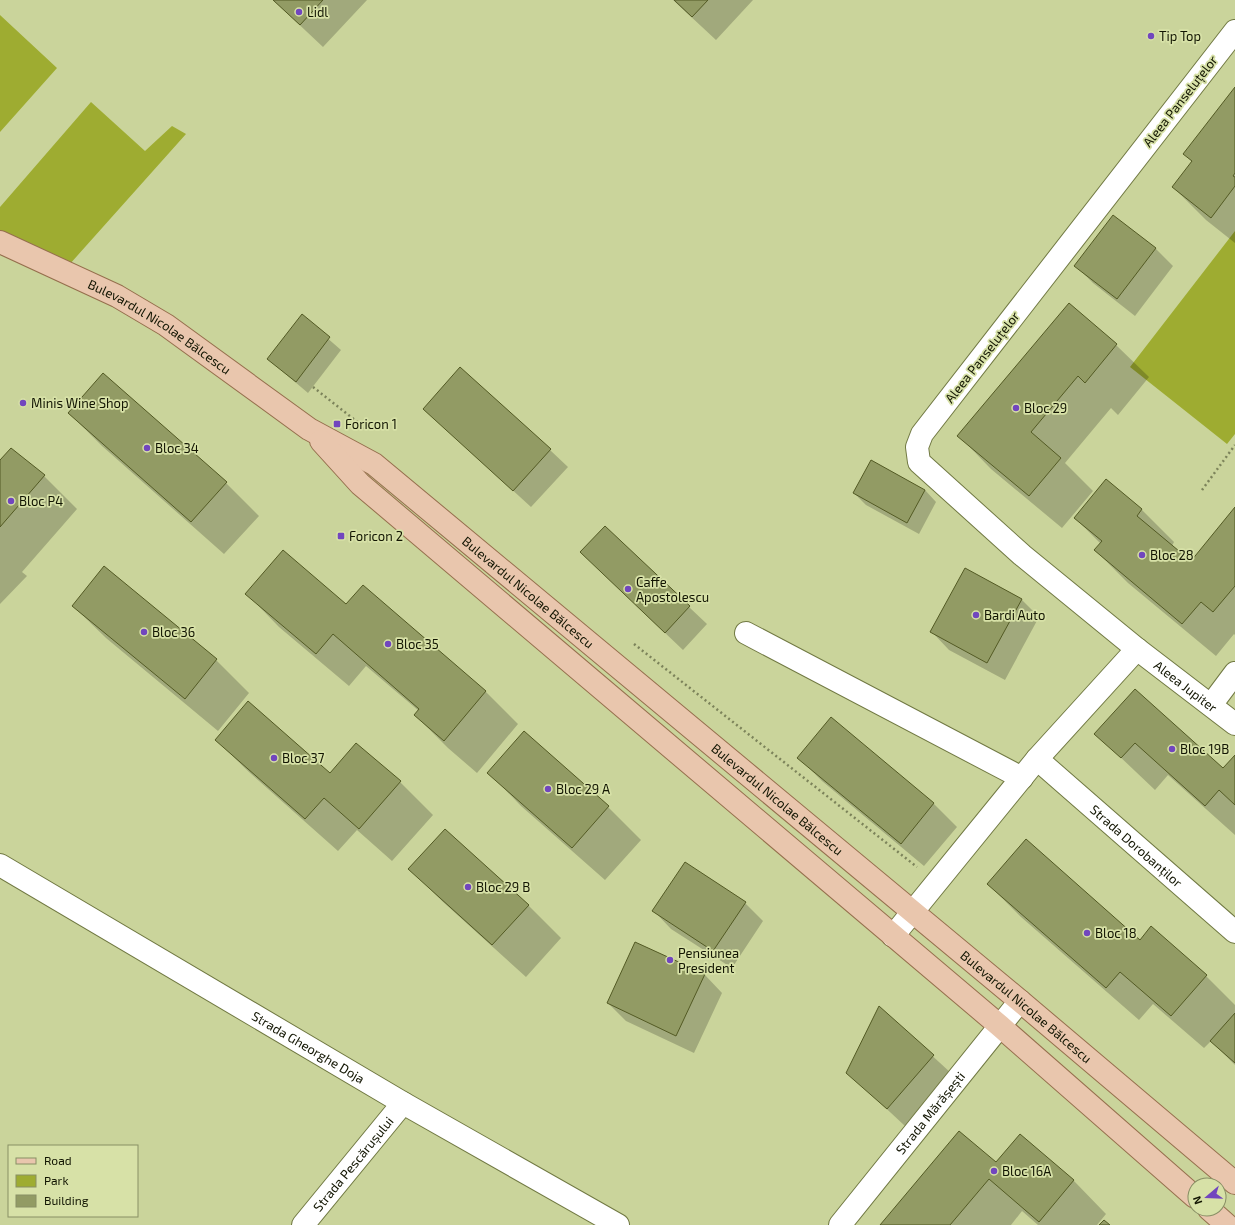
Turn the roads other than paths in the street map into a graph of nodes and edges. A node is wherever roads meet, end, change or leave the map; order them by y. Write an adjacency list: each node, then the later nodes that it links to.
1 (1235, 31): 5 (street, Aleea Panseluțelor)
2 (0, 242): 3 (main road, Bulevardul Nicolae Bălcescu)
3 (309, 428): 12 (main road, Bulevardul Nicolae Bălcescu); 14 (main road, Bulevardul Nicolae Bălcescu)
4 (746, 633): 10 (street)
5 (1136, 649): 7 (street, Aleea Jupiter); 9 (street)
6 (1235, 673): 7 (street)
7 (1211, 704): 8 (street, Aleea Jupiter)
8 (1235, 724)
9 (1037, 759): 10 (street); 13 (street, Strada Dorobanților)
10 (1022, 778): 12 (street)
11 (0, 865): 17 (street, Strada Gheorghe Doja)
12 (912, 912): 14 (street); 15 (main road, Bulevardul Nicolae Bălcescu)
13 (1235, 932)
14 (893, 936): 16 (main road, Bulevardul Nicolae Bălcescu)
15 (1020, 1001): 16 (street, Strada Mărășești); 18 (main road, Bulevardul Nicolae Bălcescu)
16 (1000, 1026): 19 (main road, Bulevardul Nicolae Bălcescu); 23 (street, Strada Mărășești)
17 (403, 1103): 21 (street, Strada Pescărușului); 22 (street, Strada Gheorghe Doja)
18 (1235, 1183)
19 (1187, 1190)
20 (1218, 1217): 24 (main road)
21 (303, 1225)
22 (618, 1225)
23 (840, 1225)
24 (1227, 1225)

